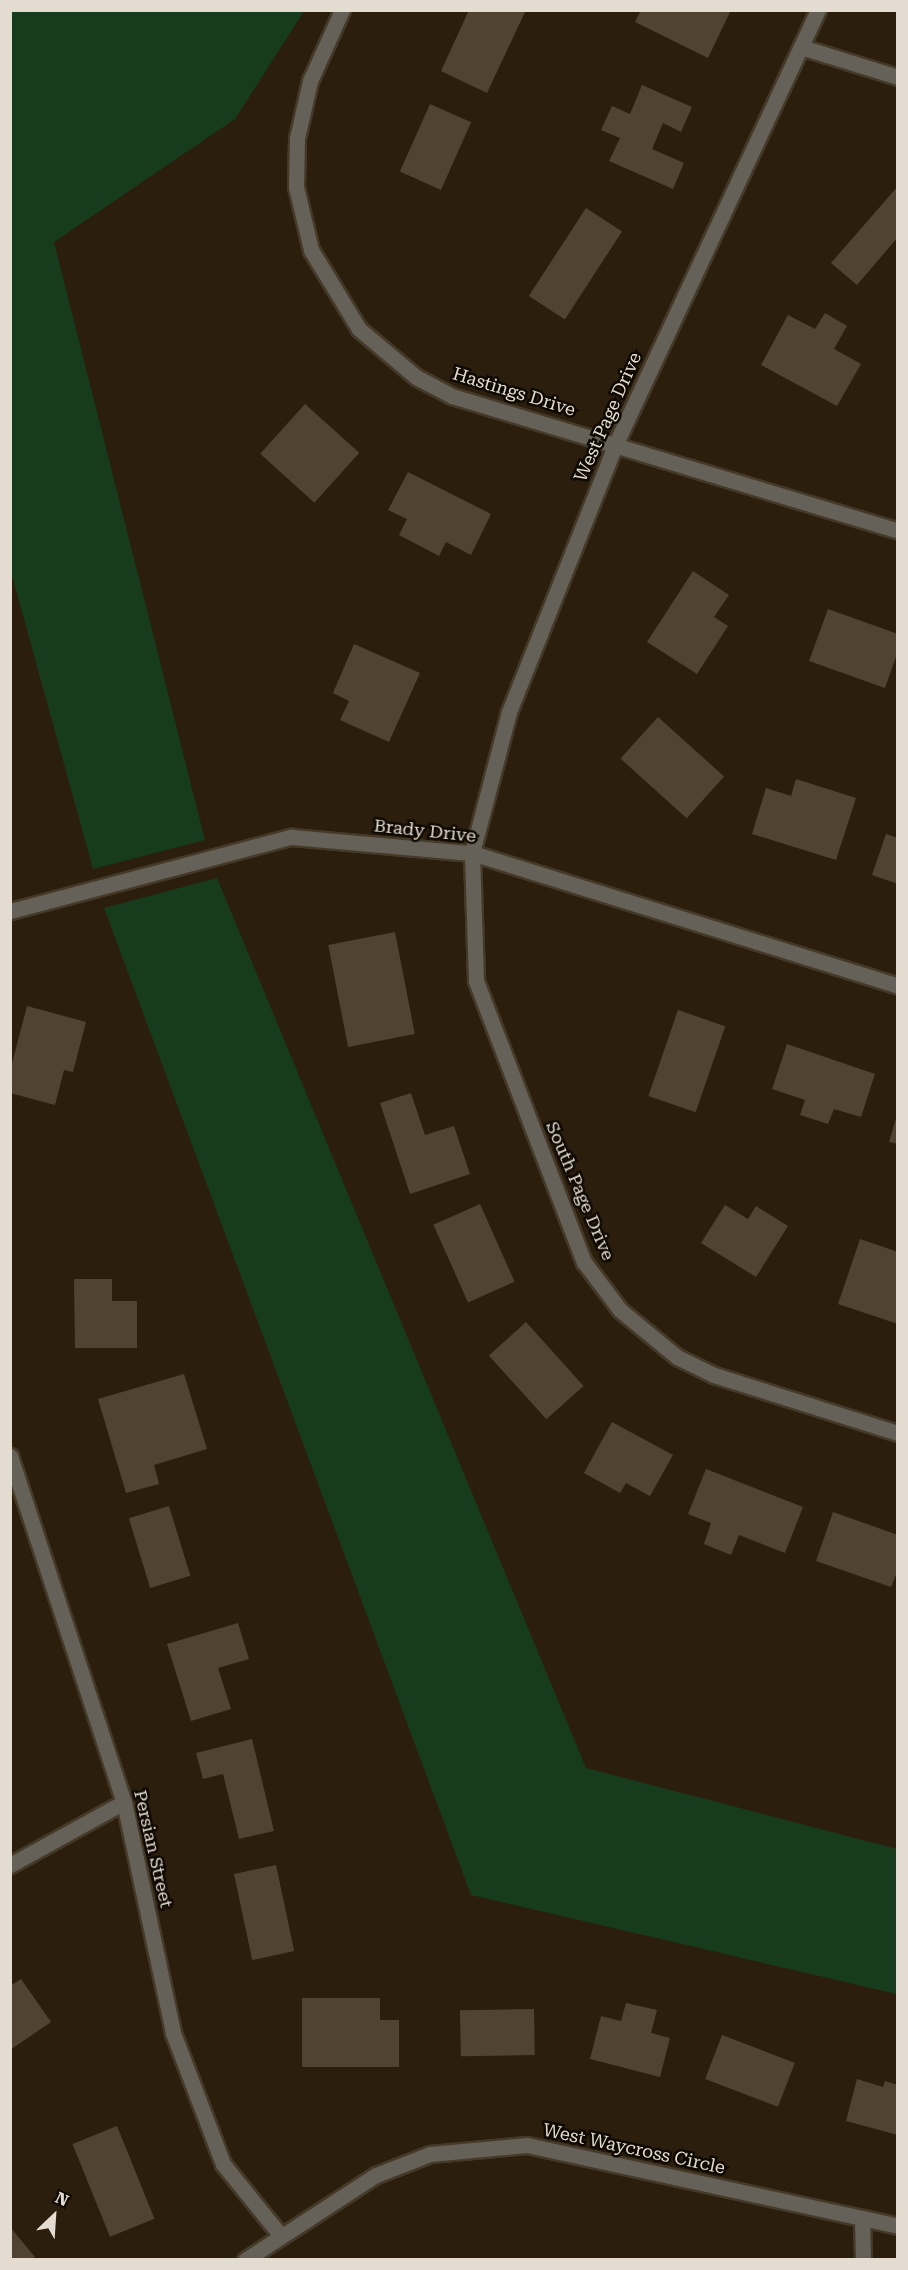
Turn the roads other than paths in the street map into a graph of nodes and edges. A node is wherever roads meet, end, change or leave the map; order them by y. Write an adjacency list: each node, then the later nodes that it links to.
1 (342, 10): 5 (street, Hastings Drive)
2 (818, 10): 3 (street, West Page Drive)
3 (801, 46): 4 (street); 5 (street, West Page Drive)
4 (897, 77)
5 (616, 443): 6 (street, Hastings Drive); 7 (street, West Page Drive)
6 (897, 531)
7 (471, 853): 8 (street, Brady Drive); 9 (street, Brady Drive); 10 (street, South Page Drive)
8 (10, 911)
9 (897, 986)
10 (897, 1433)
11 (10, 1456): 12 (street, Persian Street)
12 (124, 1802): 13 (street); 16 (street, Persian Street)
13 (10, 1865)
14 (862, 2218): 15 (street, West Waycross Circle); 16 (street, West Waycross Circle); 18 (street)
15 (897, 2226)
16 (281, 2236): 17 (street, West Waycross Circle)
17 (245, 2259)
18 (863, 2259)

